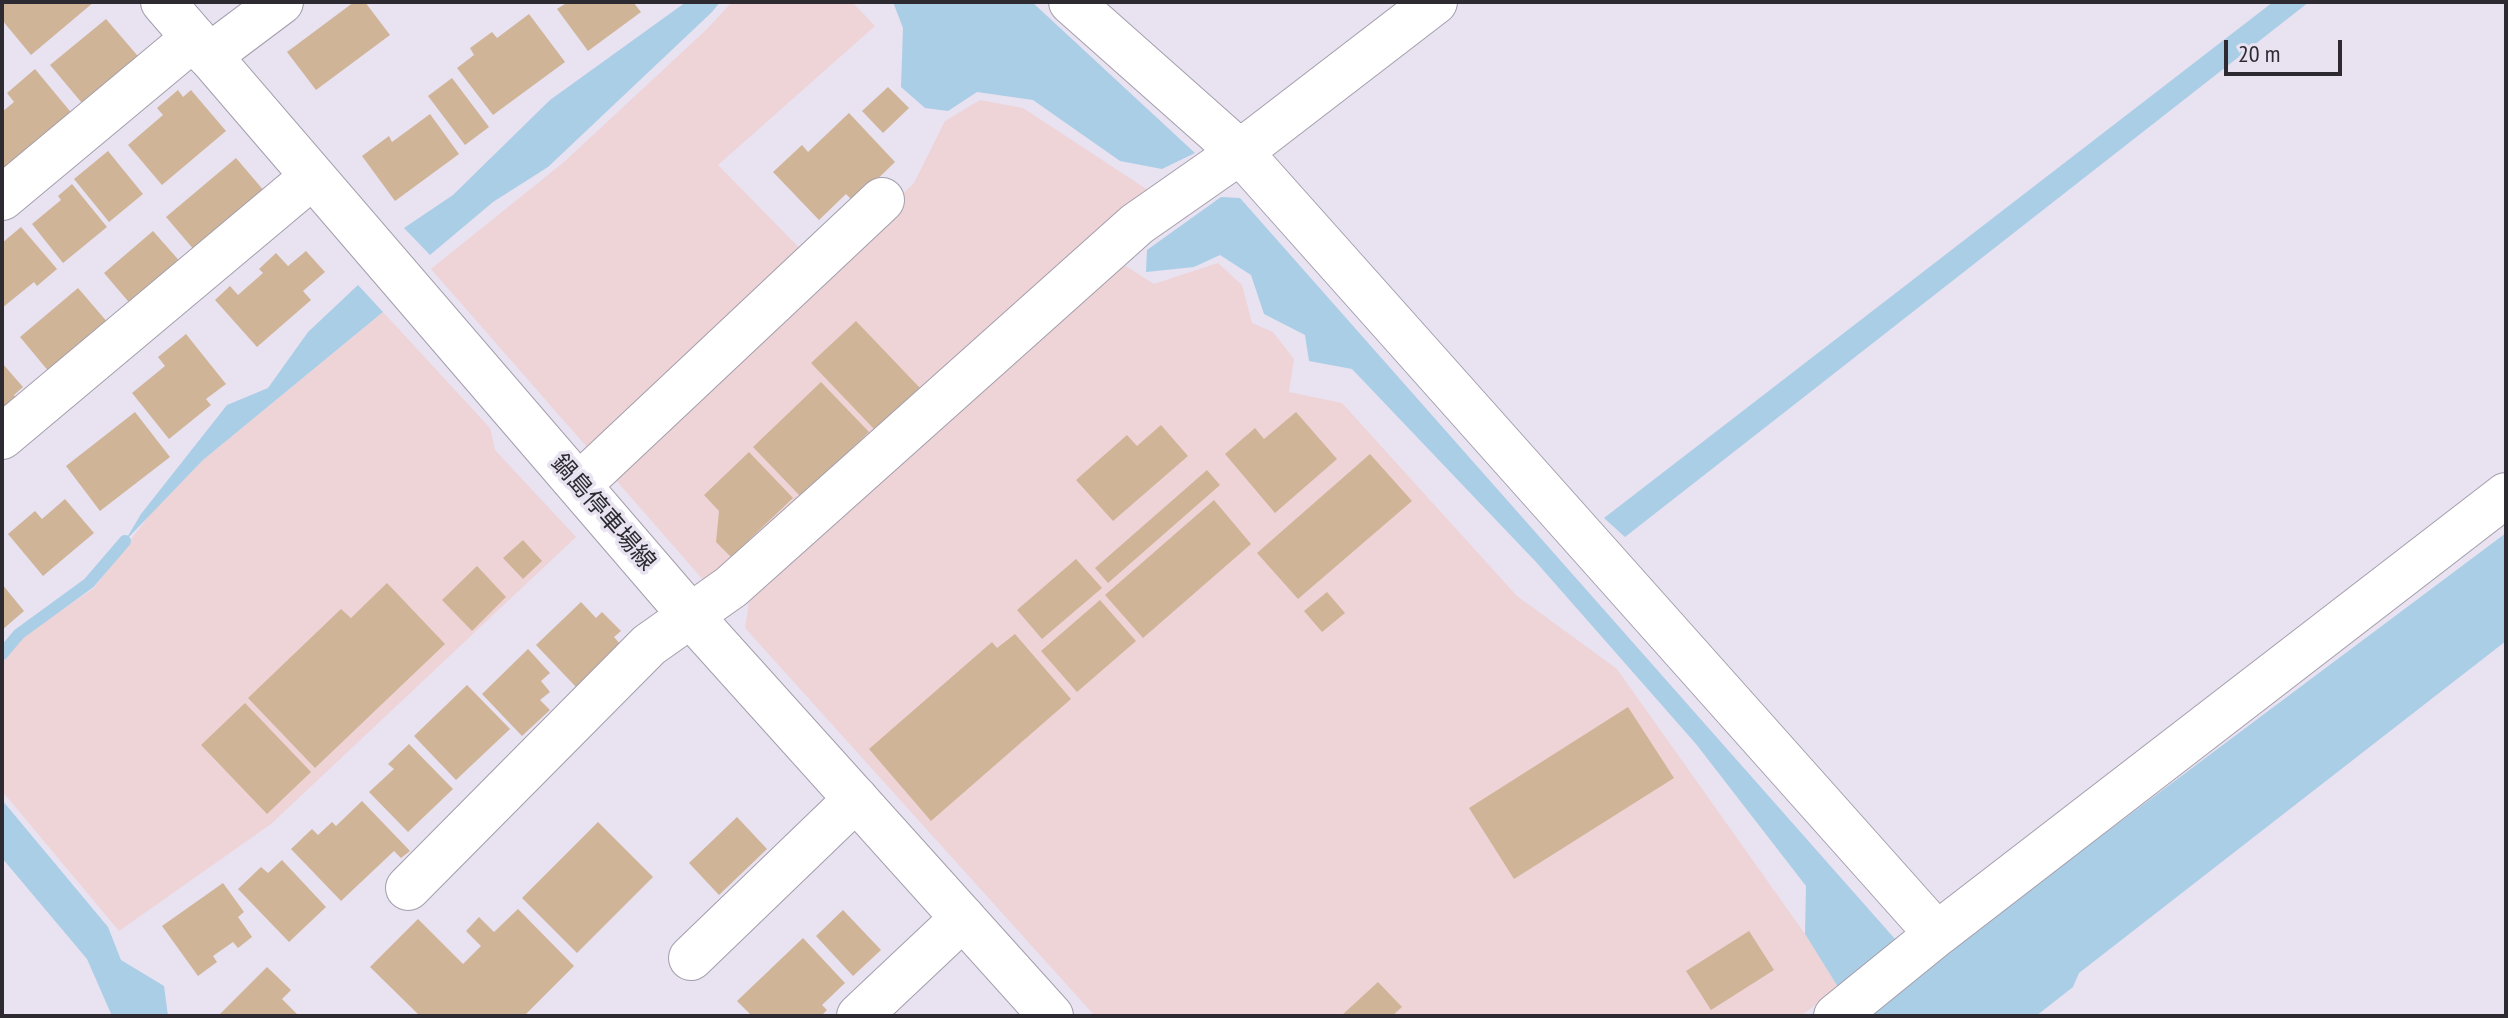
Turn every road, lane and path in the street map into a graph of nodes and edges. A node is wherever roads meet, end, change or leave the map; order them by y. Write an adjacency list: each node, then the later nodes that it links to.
1 (163, 2): 5 (street, 鍋島停車場線)
2 (281, 2): 5 (street)
3 (1071, 2): 6 (street)
4 (1435, 2): 6 (street)
5 (201, 47): 7 (street, 鍋島停車場線); 8 (street)
6 (1240, 152): 13 (street); 17 (street)
7 (312, 177): 10 (street); 11 (street, 鍋島停車場線)
8 (2, 198)
9 (882, 200): 11 (street)
10 (2, 437)
11 (579, 485): 13 (street, 鍋島停車場線)
12 (2506, 495): 17 (street)
13 (691, 616): 14 (street, 鍋島停車場線); 15 (street)
14 (856, 799): 16 (street, 鍋島停車場線); 18 (street)
15 (408, 888)
16 (963, 918): 19 (street); 20 (street, 鍋島停車場線)
17 (1937, 934): 21 (street)
18 (691, 958)
19 (859, 1016)
20 (1051, 1016)
21 (1836, 1016)

